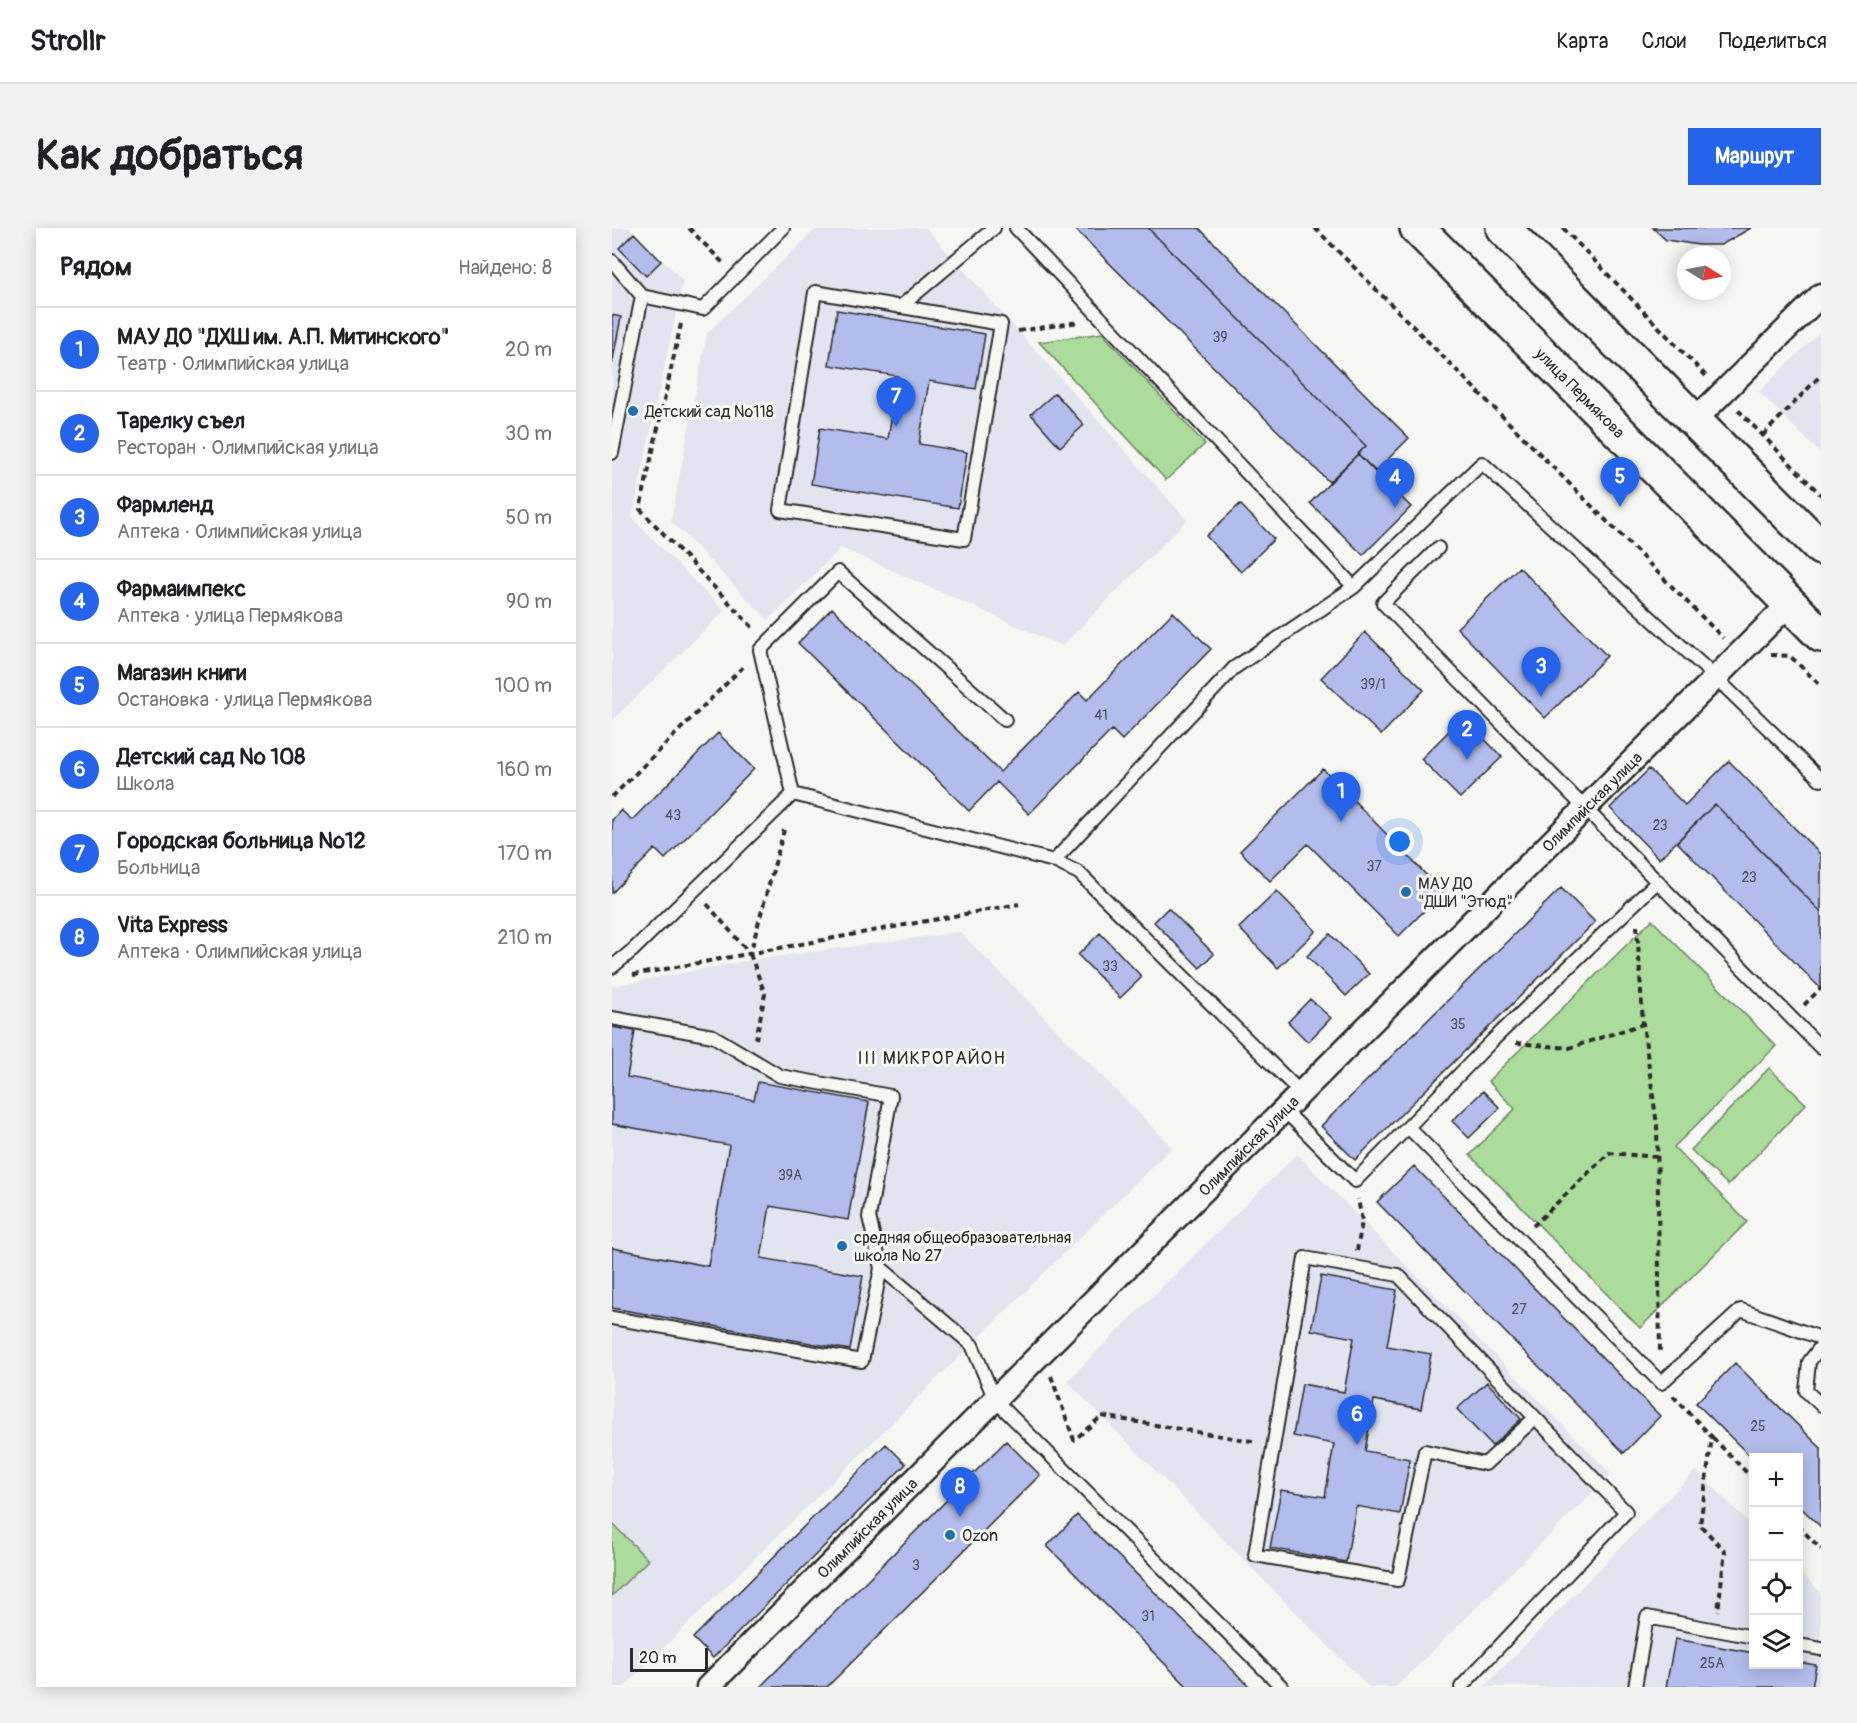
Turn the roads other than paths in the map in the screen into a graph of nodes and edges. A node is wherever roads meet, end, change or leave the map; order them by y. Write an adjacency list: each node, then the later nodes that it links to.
1 (783, 228): 8 (lane)
2 (994, 228): 9 (lane)
3 (1016, 228): 14 (lane)
4 (1418, 228): 15 (main road, улица Пермякова)
5 (1503, 228): 10 (main road)
6 (612, 261): 8 (lane)
7 (1821, 295): 10 (street)
8 (642, 296): 11 (lane)
9 (900, 307): 9 (lane)
10 (1695, 420): 13 (main road)
11 (612, 453)
12 (1438, 548): 21 (lane)
13 (1821, 548)
14 (1354, 587): 17 (lane); 22 (lane)
15 (1790, 603): 16 (main road, улица Пермякова); 17 (street, Олимпийская улица)
16 (1821, 635)
17 (1715, 677): 19 (lane); 21 (street, Олимпийская улица)
18 (1005, 720): 20 (lane)
19 (1821, 780)
20 (794, 794): 22 (lane); 24 (lane)
21 (1586, 808): 23 (lane); 27 (street, Олимпийская улица)
22 (1054, 861): 27 (lane)
23 (1658, 881): 26 (lane); 29 (lane)
24 (612, 967)
25 (612, 1018): 30 (lane)
26 (1821, 1048)
27 (1301, 1093): 28 (street, Олимпийская улица)
28 (1284, 1110): 29 (lane); 34 (street, Олимпийская улица)
29 (1408, 1127): 32 (lane)
30 (880, 1268): 31 (lane); 34 (lane)
31 (612, 1318)
32 (1821, 1338)
33 (1821, 1346): 35 (lane)
34 (995, 1400): 40 (street, Олимпийская улица); 41 (lane)
35 (1821, 1405)
36 (1535, 1419): 36 (lane); 42 (lane)
37 (1749, 1636): 43 (lane)
38 (1803, 1646): 39 (lane)
39 (1821, 1649)
40 (708, 1687)
41 (1282, 1687)
42 (1461, 1687)
43 (1635, 1687)

